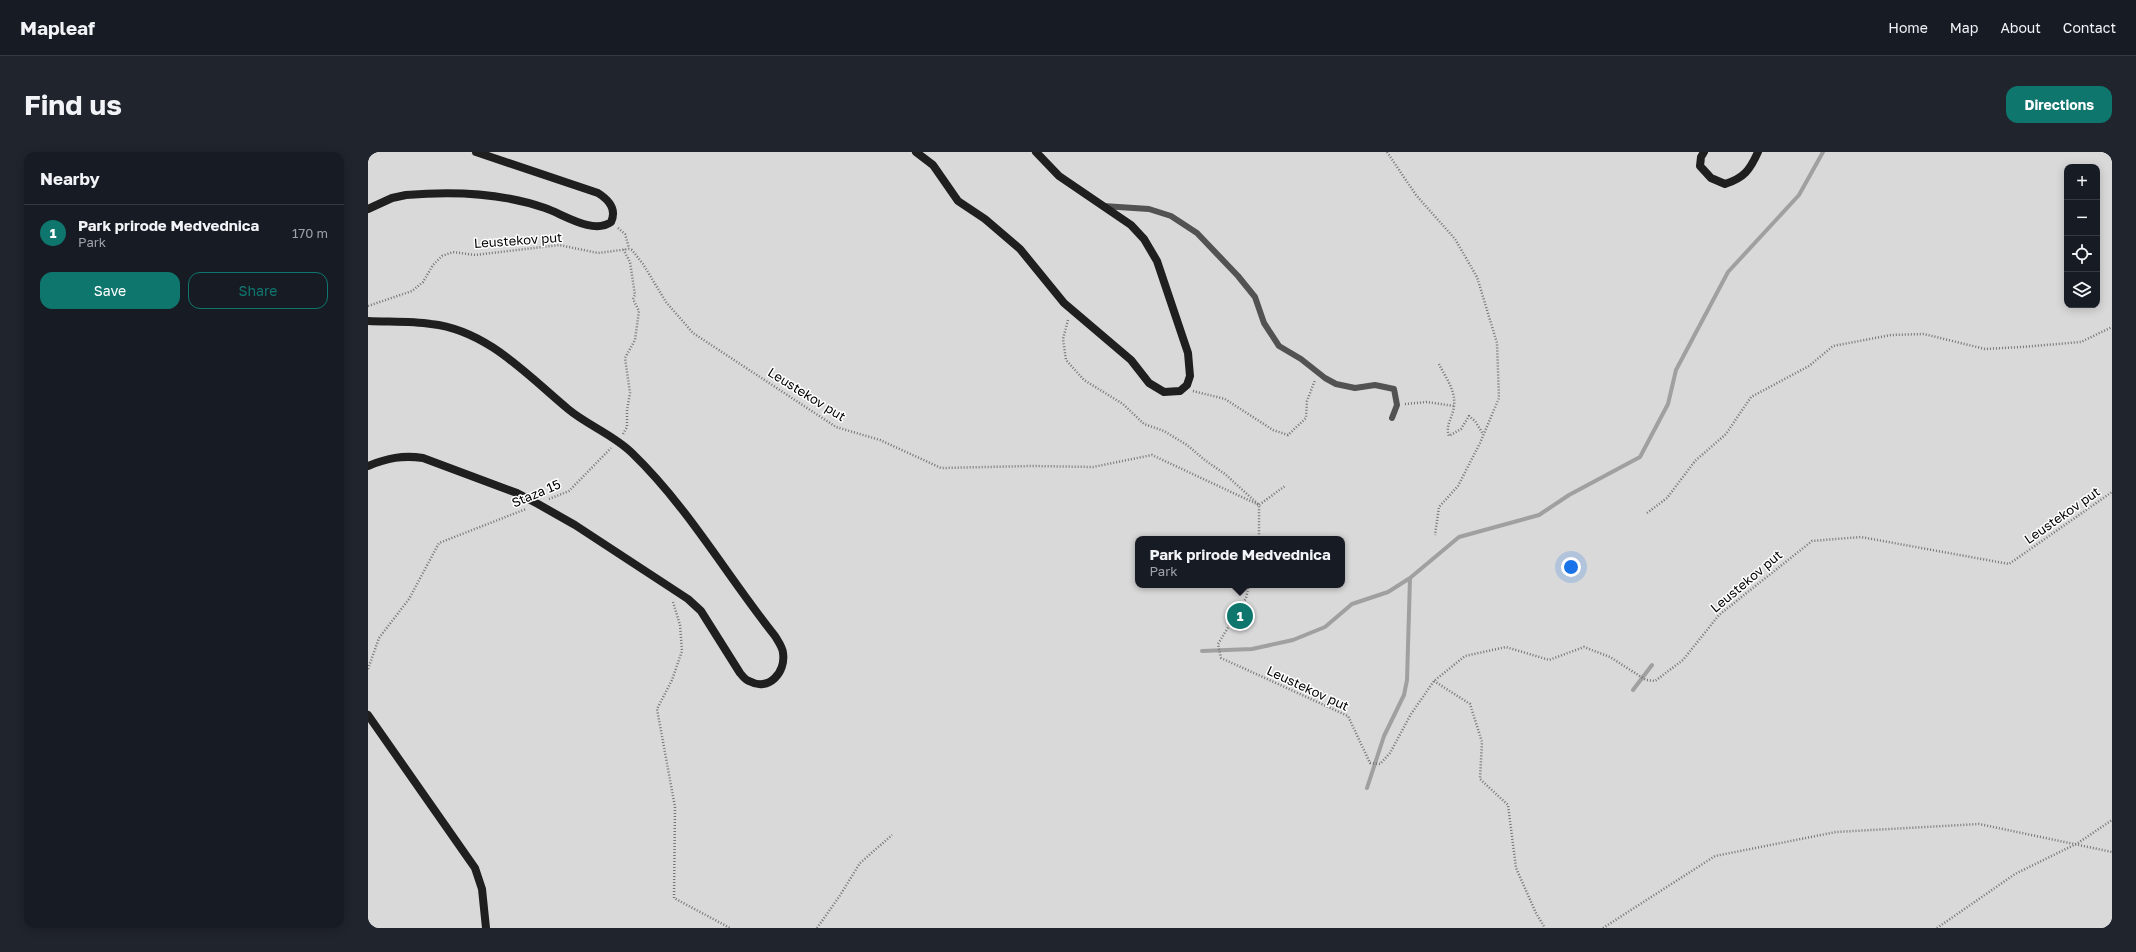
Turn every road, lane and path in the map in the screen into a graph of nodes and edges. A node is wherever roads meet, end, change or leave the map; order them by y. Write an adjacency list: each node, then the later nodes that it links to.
1 (476, 152): 9 (main road)
2 (916, 152): 13 (main road)
3 (1036, 152): 7 (main road)
4 (1387, 152): 22 (path)
5 (1704, 152): 6 (main road)
6 (1758, 152)
7 (1103, 206): 17 (lane); 18 (main road)
8 (368, 209): 9 (main road)
9 (611, 222): 11 (path)
10 (623, 249): 11 (path, Leustekov put); 12 (path, Leustekov put); 23 (path, Staza 15)
11 (629, 249): 28 (path, Leustekov put)
12 (368, 306)
13 (1076, 313): 18 (main road); 28 (path)
14 (368, 321): 23 (main road)
15 (2112, 327): 29 (path)
16 (1439, 364): 20 (path)
17 (1319, 373): 18 (path); 19 (lane)
18 (1183, 389)
19 (1398, 404): 20 (path); 21 (lane)
20 (1454, 406): 22 (path)
21 (1392, 418)
22 (1483, 434): 30 (path)
23 (617, 442): 27 (path, Staza 15); 32 (main road)
24 (368, 466): 27 (main road)
25 (1285, 486): 28 (path)
26 (2112, 492): 35 (path, Leustekov put)
27 (538, 504): 32 (main road); 34 (path, Staza 15)
28 (1259, 505): 31 (path)
29 (1647, 513)
30 (1435, 535)
31 (1259, 536)
32 (668, 584): 42 (path)
33 (1248, 588): 35 (path, Leustekov put)
34 (368, 670)
35 (1434, 681): 44 (path)
36 (368, 715): 41 (main road)
37 (2112, 820): 39 (path)
38 (892, 835): 43 (path)
39 (2078, 843): 40 (path); 45 (path); 46 (path)
40 (2112, 852)
41 (486, 928)
42 (730, 928)
43 (817, 928)
44 (1545, 928)
45 (1603, 928)
46 (1938, 928)

